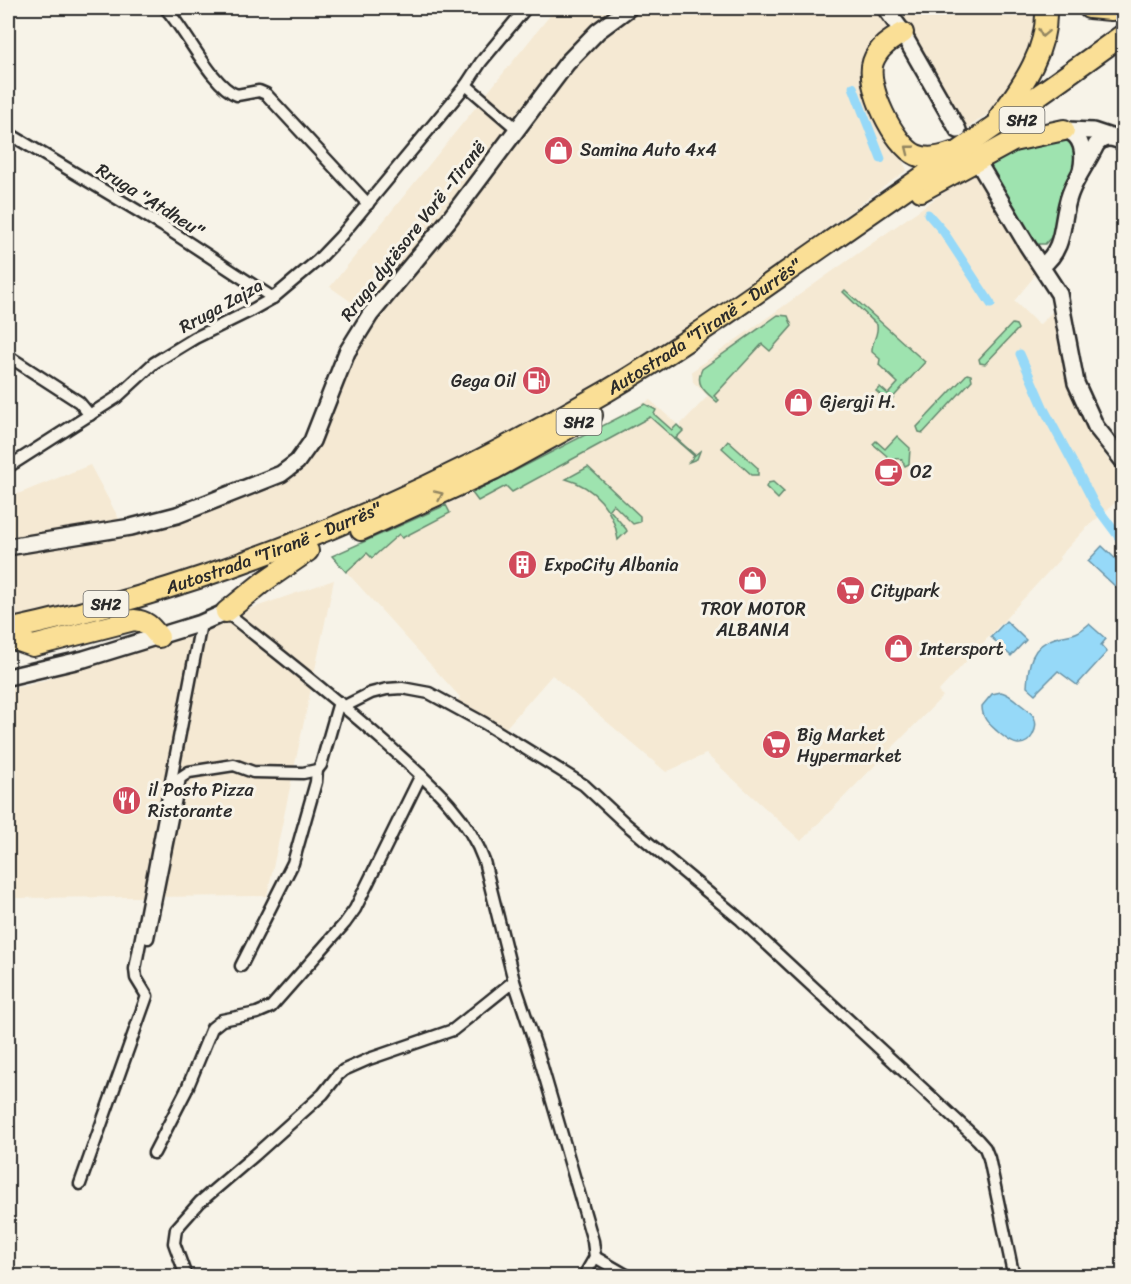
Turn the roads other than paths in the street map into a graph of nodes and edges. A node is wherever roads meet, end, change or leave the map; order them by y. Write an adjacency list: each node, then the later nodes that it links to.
1 (165, 8): 21 (street)
2 (526, 8): 11 (street, Rruga Zajza)
3 (629, 8): 12 (main road, Rruga dytësore Vorë -Tiranë)
4 (885, 8): 8 (main road)
5 (1046, 8): 17 (highway, one-way to 17)
6 (1089, 8): 7 (highway)
7 (1124, 9)
8 (903, 33): 13 (main road); 17 (highway, one-way to 8)
9 (1124, 34): 17 (highway, Autostrada "Tiranë - Durrës" / SH2)
10 (1124, 50): 20 (highway, Autostrada "Tiranë - Durrës" / SH2)
11 (466, 85): 12 (street); 21 (street, Rruga Zajza)
12 (517, 129): 32 (main road, Rruga dytësore Vorë -Tiranë)
13 (958, 129)
14 (1064, 130): 16 (main road); 19 (main road); 20 (highway)
15 (8, 133): 27 (street, Rruga "Atdheu")
16 (1120, 141): 19 (main road)
17 (971, 143): 36 (highway, Autostrada "Tiranë - Durrës" / SH2)
18 (982, 169): 24 (main road)
19 (1077, 180): 22 (main road)
20 (921, 191): 33 (highway, Autostrada "Tiranë - Durrës" / SH2, one-way to 20)
21 (368, 204): 27 (street, Rruga Zajza)
22 (1063, 221): 23 (main road); 24 (main road)
23 (1061, 241): 25 (main road); 26 (main road)
24 (1027, 245): 25 (main road)
25 (1042, 266): 26 (main road)
26 (1059, 294): 30 (main road)
27 (273, 298): 29 (street, Rruga Zajza)
28 (8, 356): 29 (street)
29 (90, 415): 31 (street, Rruga Zajza)
30 (1124, 462)
31 (8, 467)
32 (8, 547)
33 (308, 551): 34 (highway); 36 (highway, Autostrada "Tiranë - Durrës" / SH2)
34 (226, 612): 35 (main road); 39 (street)
35 (201, 623): 37 (main road); 46 (street)
36 (10, 637): 37 (highway)
37 (159, 637): 38 (main road)
38 (8, 677)
39 (342, 704): 40 (street); 41 (street); 51 (street)
40 (317, 770): 42 (street); 43 (street)
41 (420, 774): 44 (street); 45 (street)
42 (148, 938)
43 (241, 966)
44 (514, 981): 47 (street); 48 (street)
45 (154, 1153)
46 (80, 1184)
47 (595, 1257): 49 (street); 50 (street)
48 (186, 1276)
49 (584, 1276)
50 (628, 1276)
51 (1016, 1276)

